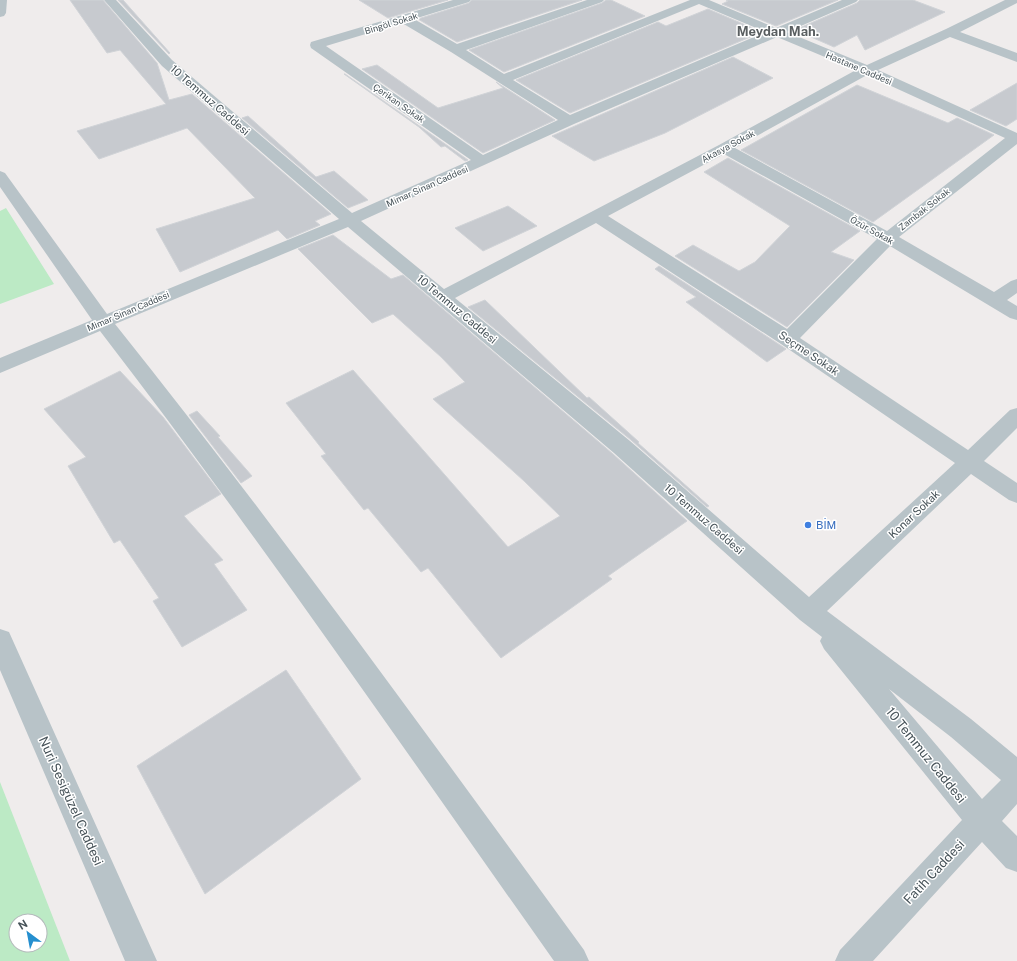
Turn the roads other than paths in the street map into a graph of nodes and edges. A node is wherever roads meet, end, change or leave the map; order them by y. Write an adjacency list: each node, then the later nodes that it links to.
1 (1, 0): 8 (street)
2 (110, 0): 23 (street, 10 Temmuz Caddesi)
3 (466, 0): 9 (street, Bingöl Sokak)
4 (598, 0): 13 (street)
5 (700, 0): 11 (street, Hastane Caddesi); 16 (street)
6 (1014, 0): 10 (street, Akasya Sokak)
7 (839, 2): 11 (street, Mimar Sinan Caddesi)
8 (0, 13)
9 (404, 19): 12 (street, Bingöl Sokak); 13 (street)
10 (950, 32): 14 (street); 15 (street, Akasya Sokak)
11 (776, 33): 15 (street, Hastane Caddesi); 17 (street, Mimar Sinan Caddesi)
12 (316, 45): 20 (street, Çerikan Sokak)
13 (456, 50): 16 (street)
14 (1017, 58)
15 (867, 70): 18 (street, Hastane Caddesi); 19 (street, Akasya Sokak)
16 (503, 79): 17 (street)
17 (569, 121): 20 (street, Mimar Sinan Caddesi)
18 (1016, 138): 24 (street, Zambak Sokak)
19 (724, 148): 22 (street, Akasya Sokak); 24 (street, Özür Sokak)
20 (482, 161): 23 (street, Mimar Sinan Caddesi)
21 (0, 176): 29 (street)
22 (597, 216): 26 (street, Akasya Sokak); 30 (street, Seçme Sokak)
23 (350, 220): 26 (street, 10 Temmuz Caddesi); 29 (street, Mimar Sinan Caddesi)
24 (888, 238): 27 (street, Özür Sokak); 30 (street, Zambak Sokak)
25 (1017, 285): 27 (street)
26 (444, 297): 35 (street, 10 Temmuz Caddesi)
27 (995, 300): 28 (street, Özür Sokak)
28 (1017, 314)
29 (102, 322): 31 (street, Mimar Sinan Caddesi); 42 (street)
30 (788, 339): 33 (street, Seçme Sokak)
31 (0, 366)
32 (1017, 415): 33 (street, Konar Sokak)
33 (970, 462): 34 (street, Seçme Sokak); 35 (street, Konar Sokak)
34 (1017, 494)
35 (809, 612): 37 (street, 10 Temmuz Caddesi); 39 (street, 10 Temmuz Caddesi)
36 (0, 640): 41 (street, Nuri Sesigüzel Caddesi)
37 (1017, 775)
38 (1017, 783): 39 (street, Fatih Caddesi)
39 (982, 822): 40 (street, 10 Temmuz Caddesi); 43 (street, Fatih Caddesi)
40 (1017, 857)
41 (141, 961)
42 (573, 961)
43 (851, 961)

